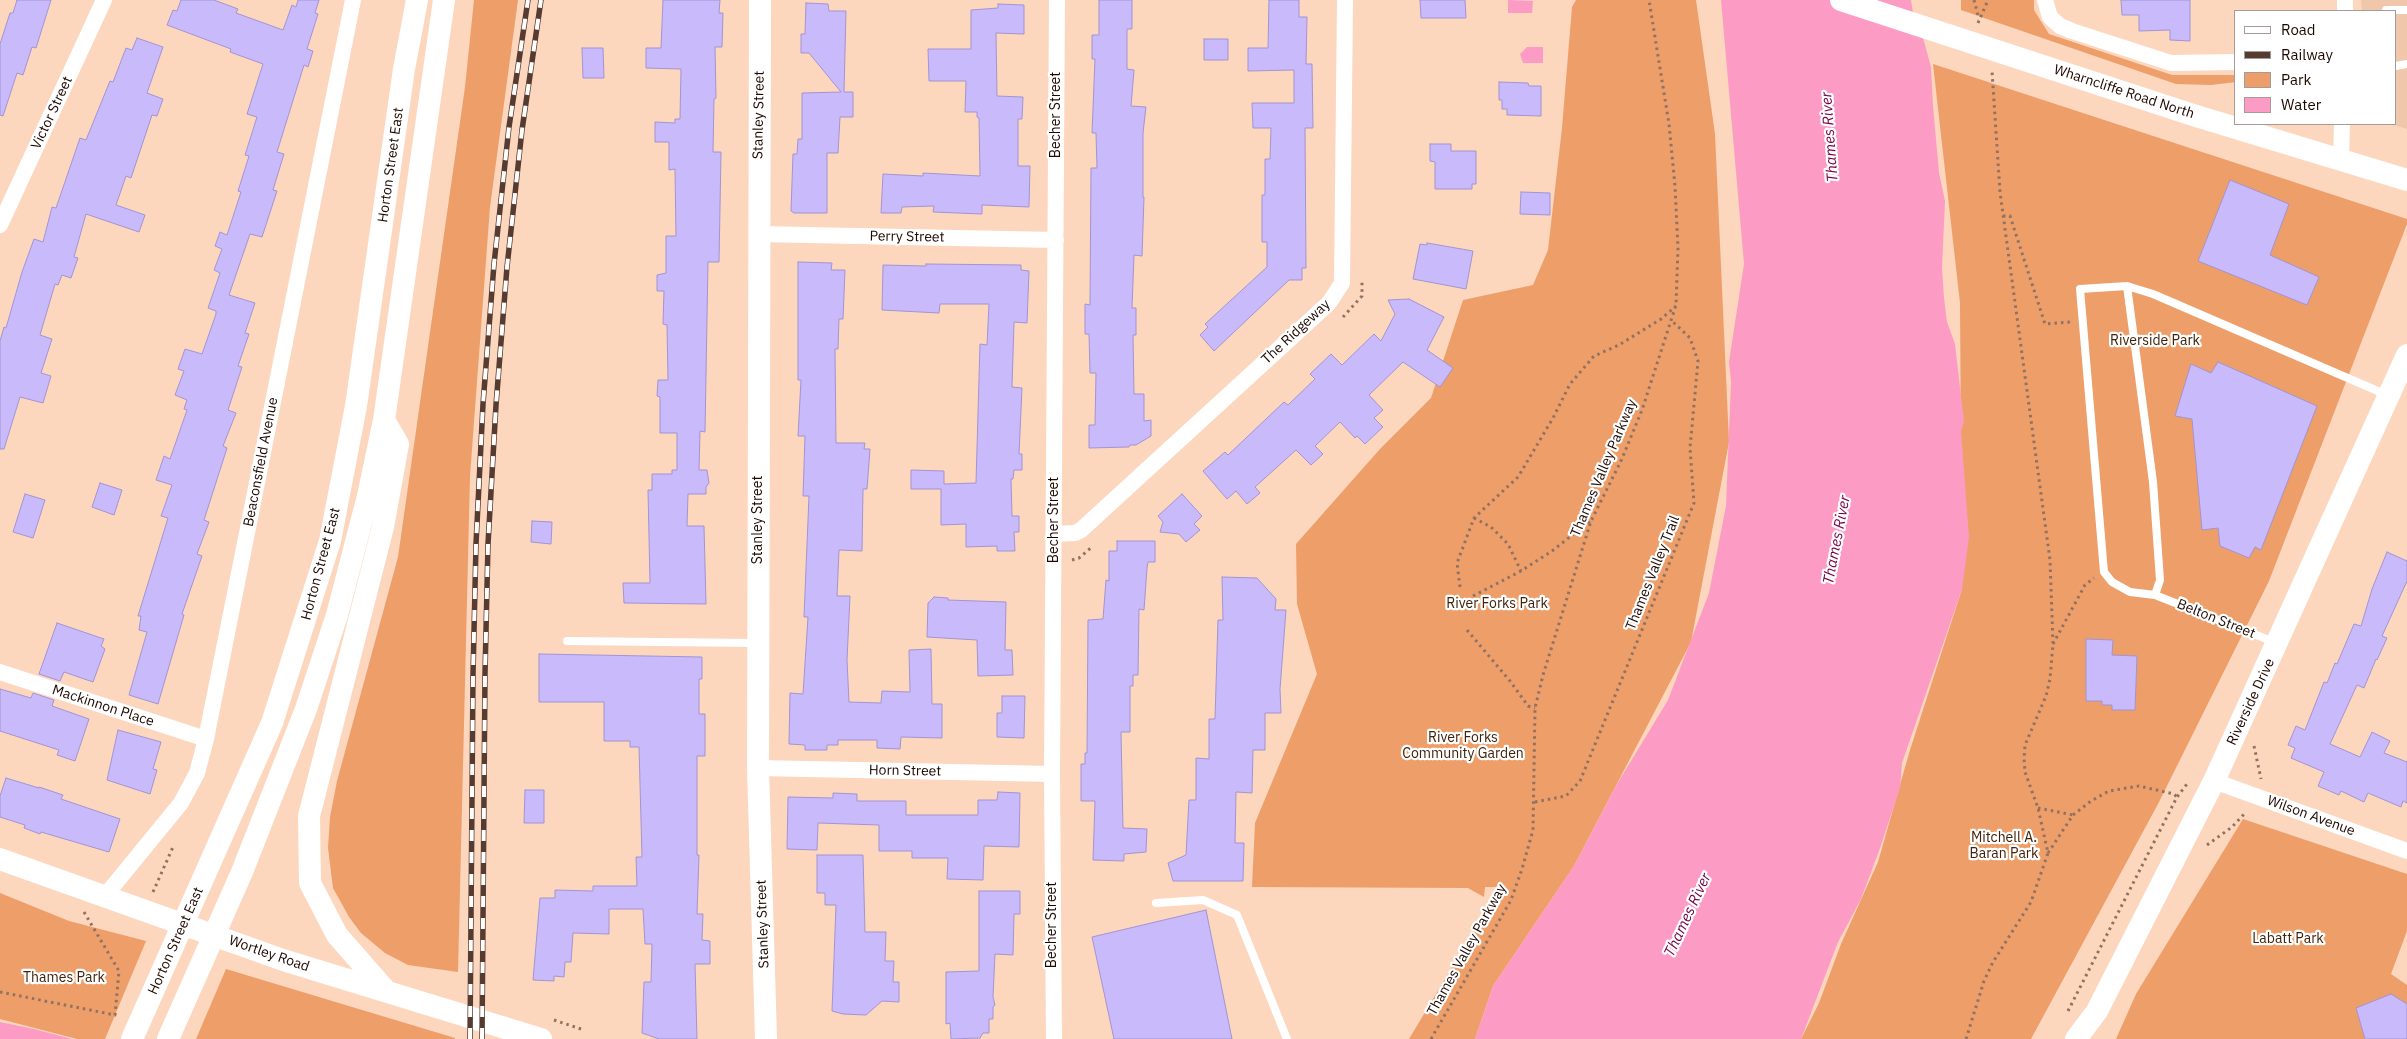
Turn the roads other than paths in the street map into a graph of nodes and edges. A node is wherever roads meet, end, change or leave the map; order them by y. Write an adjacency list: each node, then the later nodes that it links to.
1 (104, 0): 16 (street, Victor Street)
2 (353, 0): 29 (street, Beaconsfield Avenue)
3 (417, 0): 40 (main road, Horton Street East)
4 (444, 0): 22 (main road, Horton Street East)
5 (760, 0): 17 (main road, Stanley Street)
6 (1057, 0): 18 (street, Becher Street)
7 (1345, 0): 23 (street, The Ridgeway)
8 (1841, 0): 14 (main road, Wharncliffe Road North)
9 (2045, 0): 12 (street)
10 (2386, 10): 11 (lane)
11 (2407, 10)
12 (2234, 62)
13 (2342, 125): 14 (street)
14 (2341, 160): 15 (main road, Wharncliffe Road North)
15 (2407, 180)
16 (0, 226)
17 (758, 234): 18 (street, Perry Street); 26 (main road, Stanley Street)
18 (1056, 240): 23 (street, Becher Street)
19 (2127, 286): 21 (lane); 24 (lane); 24 (lane, Belton Street)
20 (2407, 356): 21 (main road, Riverside Drive)
21 (2389, 396): 27 (main road, Riverside Drive)
22 (384, 420): 37 (main road); 39 (main road, Horton Street East)
23 (1054, 534): 31 (street, Becher Street)
24 (2155, 594): 27 (lane, Belton Street)
25 (567, 641): 26 (lane)
26 (758, 643): 30 (main road, Stanley Street)
27 (2278, 644): 32 (main road, Riverside Drive)
28 (0, 672): 29 (street, Mackinnon Place)
29 (206, 739): 35 (street, Beaconsfield Avenue)
30 (758, 768): 31 (street, Horn Street); 42 (main road, Stanley Street)
31 (1052, 774): 43 (street, Becher Street)
32 (2214, 781): 33 (street, Wilson Avenue); 38 (main road, Riverside Drive)
33 (2407, 851)
34 (0, 859): 35 (main road, Wortley Road)
35 (105, 896): 37 (main road, Wortley Road)
36 (1156, 903): 44 (lane)
37 (386, 991): 41 (main road, Wortley Road)
38 (2096, 1011): 45 (main road, Riverside Drive); 46 (main road)
39 (170, 1035)
40 (132, 1039)
41 (541, 1039)
42 (766, 1039)
43 (1054, 1039)
44 (1287, 1039)
45 (2076, 1039)
46 (2095, 1039)

